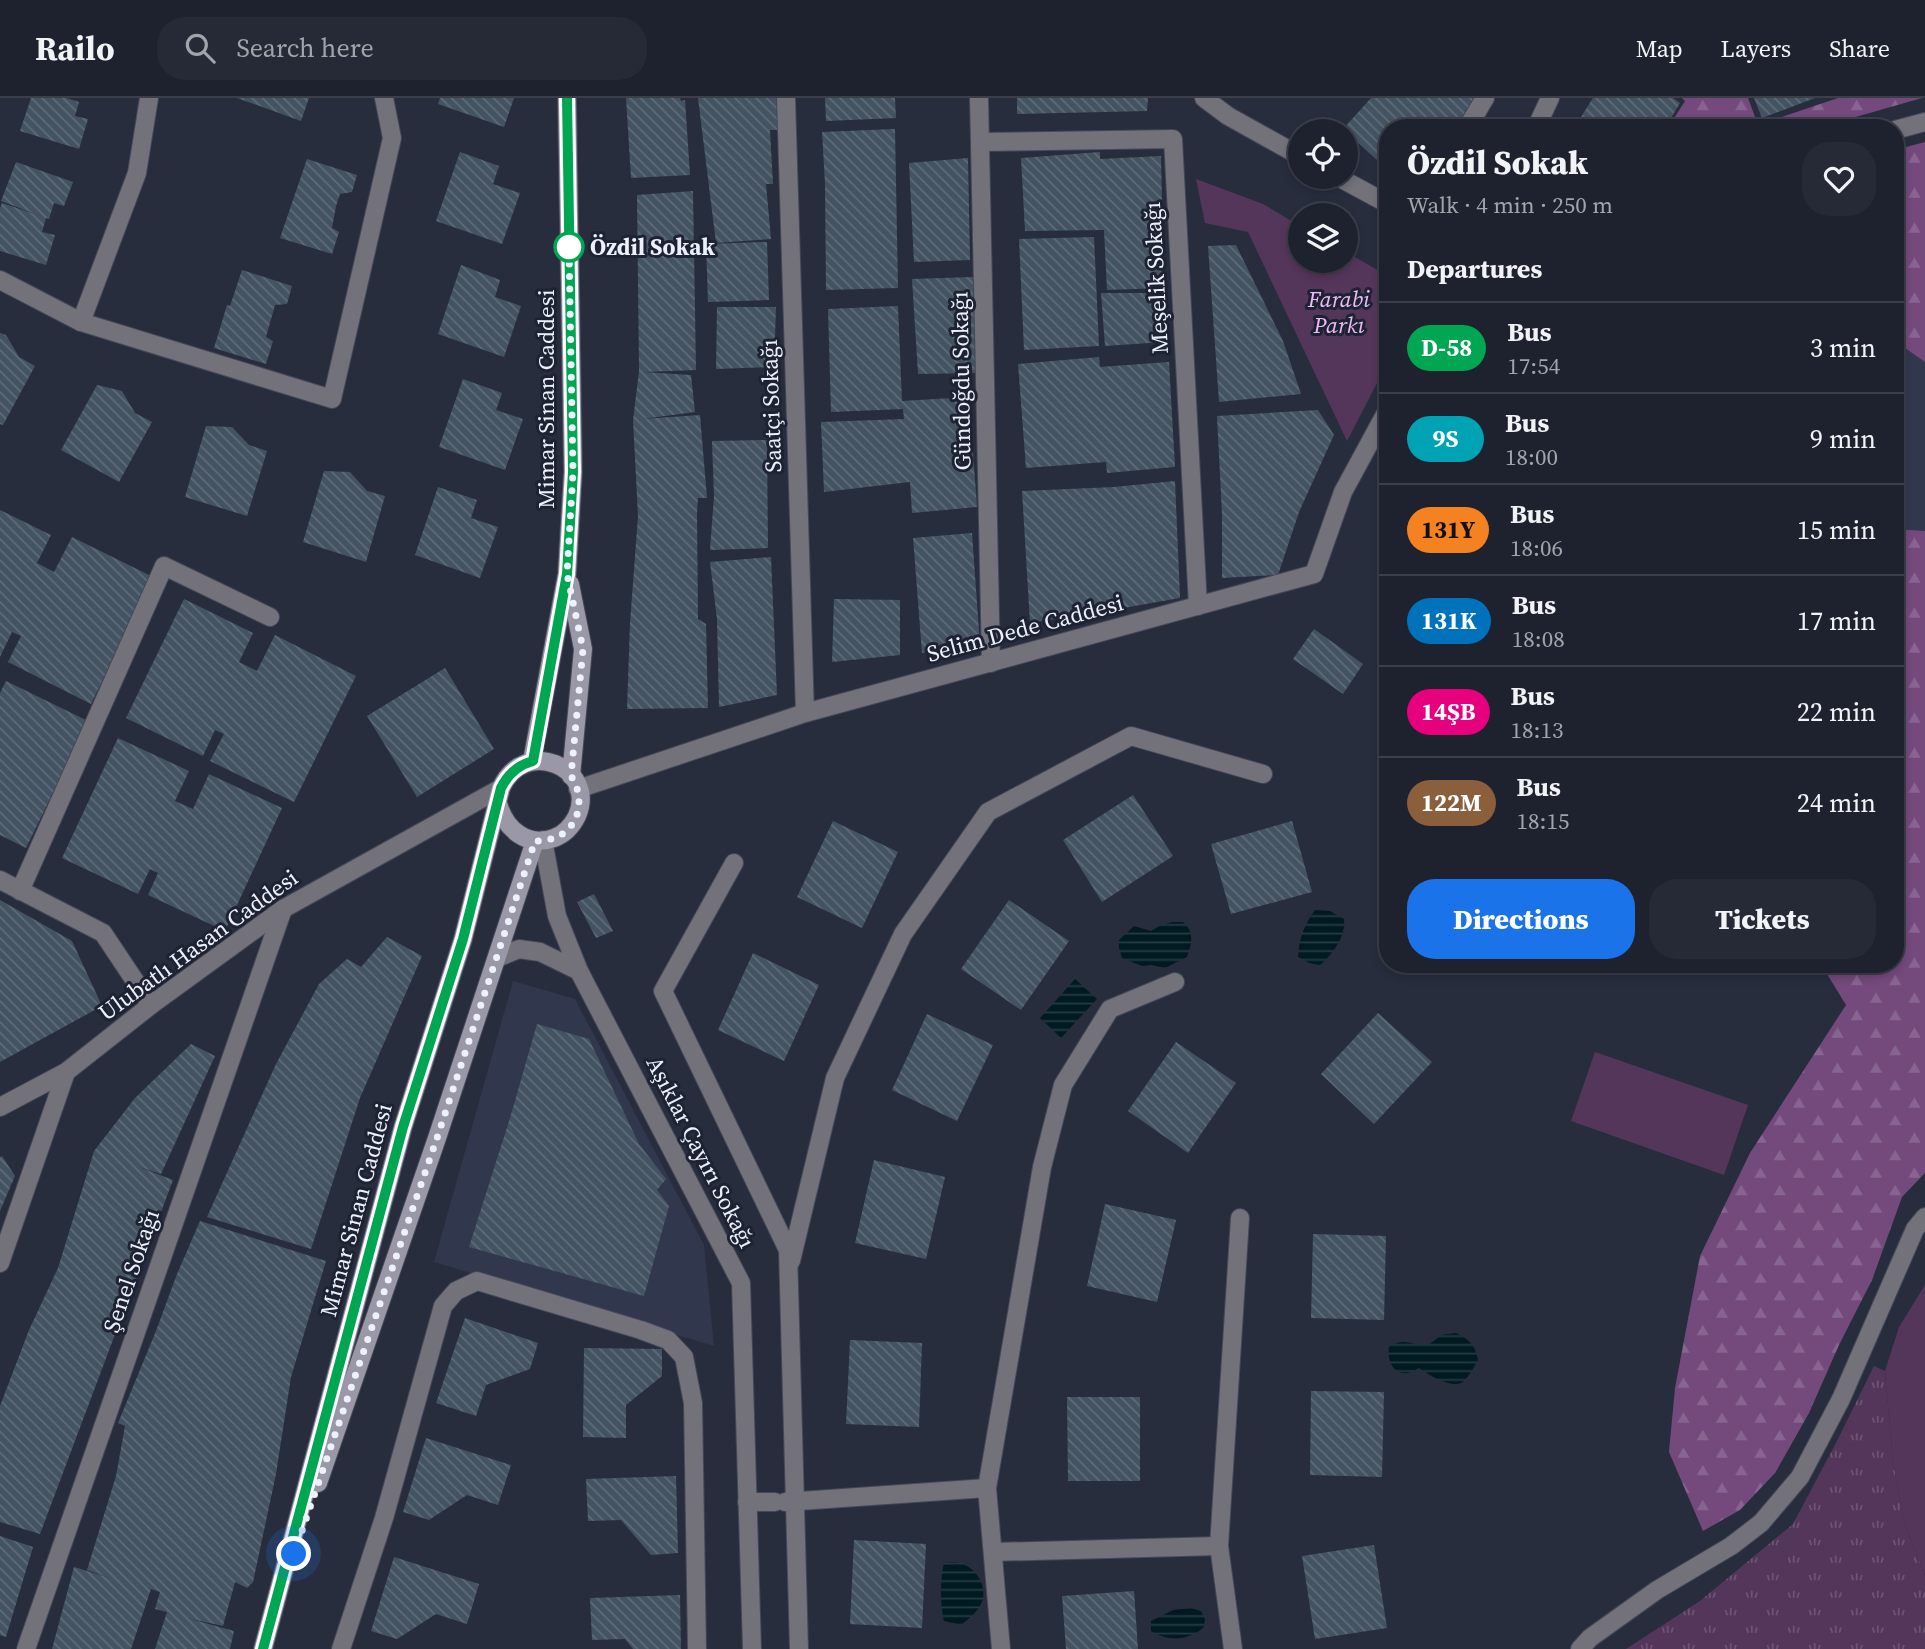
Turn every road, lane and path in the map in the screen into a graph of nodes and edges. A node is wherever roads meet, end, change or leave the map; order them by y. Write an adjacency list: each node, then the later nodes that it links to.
1 (149, 98): 18 (street)
2 (384, 98): 18 (street)
3 (567, 98): 20 (main road, Mimar Sinan Caddesi)
4 (786, 98): 24 (street, Saatçi Sokağı)
5 (979, 98): 13 (street, Gündoğdu Sokağı)
6 (1204, 98): 14 (street)
7 (1485, 98): 9 (street)
8 (1550, 98): 10 (street)
9 (1472, 119)
10 (1540, 119)
11 (1925, 122): 12 (street)
12 (1904, 128)
13 (980, 142): 21 (street, Meşelik Sokağı); 23 (street, Gündoğdu Sokağı)
14 (1288, 149)
15 (1358, 188): 16 (street)
16 (1379, 200)
17 (0, 280): 18 (street)
18 (82, 322)
19 (1379, 426): 21 (street, Selim Dede Caddesi)
20 (567, 574): 25 (main road, Mimar Sinan Caddesi); 27 (main road, Mimar Sinan Caddesi)
21 (1198, 606): 23 (street, Selim Dede Caddesi)
22 (270, 617): 32 (street)
23 (991, 663): 24 (street, Selim Dede Caddesi)
24 (805, 713): 27 (street, Selim Dede Caddesi)
25 (533, 761): 27 (main road); 28 (main road)
26 (1263, 774): 43 (street)
27 (575, 782): 29 (main road, Mimar Sinan Caddesi)
28 (500, 796): 29 (main road); 33 (street, Ulubatlı Hasan Caddesi); 49 (main road, Mimar Sinan Caddesi)
29 (539, 841): 34 (main road, Mimar Sinan Caddesi); 35 (street, Aşıklar Çayırı Sokağı)
30 (734, 863): 43 (street)
31 (0, 880): 32 (street)
32 (20, 891): 37 (street)
33 (283, 909): 37 (street, Ulubatlı Hasan Caddesi); 50 (street, Şenel Sokağı)
34 (497, 958): 35 (street); 49 (main road, Mimar Sinan Caddesi)
35 (579, 971): 45 (street, Aşıklar Çayırı Sokağı)
36 (1175, 982): 44 (street)
37 (152, 1006): 38 (street, Ulubatlı Hasan Caddesi)
38 (66, 1072): 39 (street, Ulubatlı Hasan Caddesi); 42 (street)
39 (0, 1107)
40 (1925, 1217): 57 (street)
41 (1240, 1218): 47 (street)
42 (0, 1263)
43 (788, 1274): 46 (street)
44 (987, 1489): 46 (street); 48 (street)
45 (747, 1502): 46 (street); 53 (street, Aşıklar Çayırı Sokağı)
46 (794, 1502): 54 (street)
47 (1219, 1546): 48 (street); 56 (street)
48 (993, 1552): 55 (street)
49 (265, 1641)
50 (26, 1649)
51 (341, 1649): 52 (street)
52 (697, 1649)
53 (752, 1649)
54 (799, 1649)
55 (1001, 1649)
56 (1233, 1649)
57 (1580, 1649)

